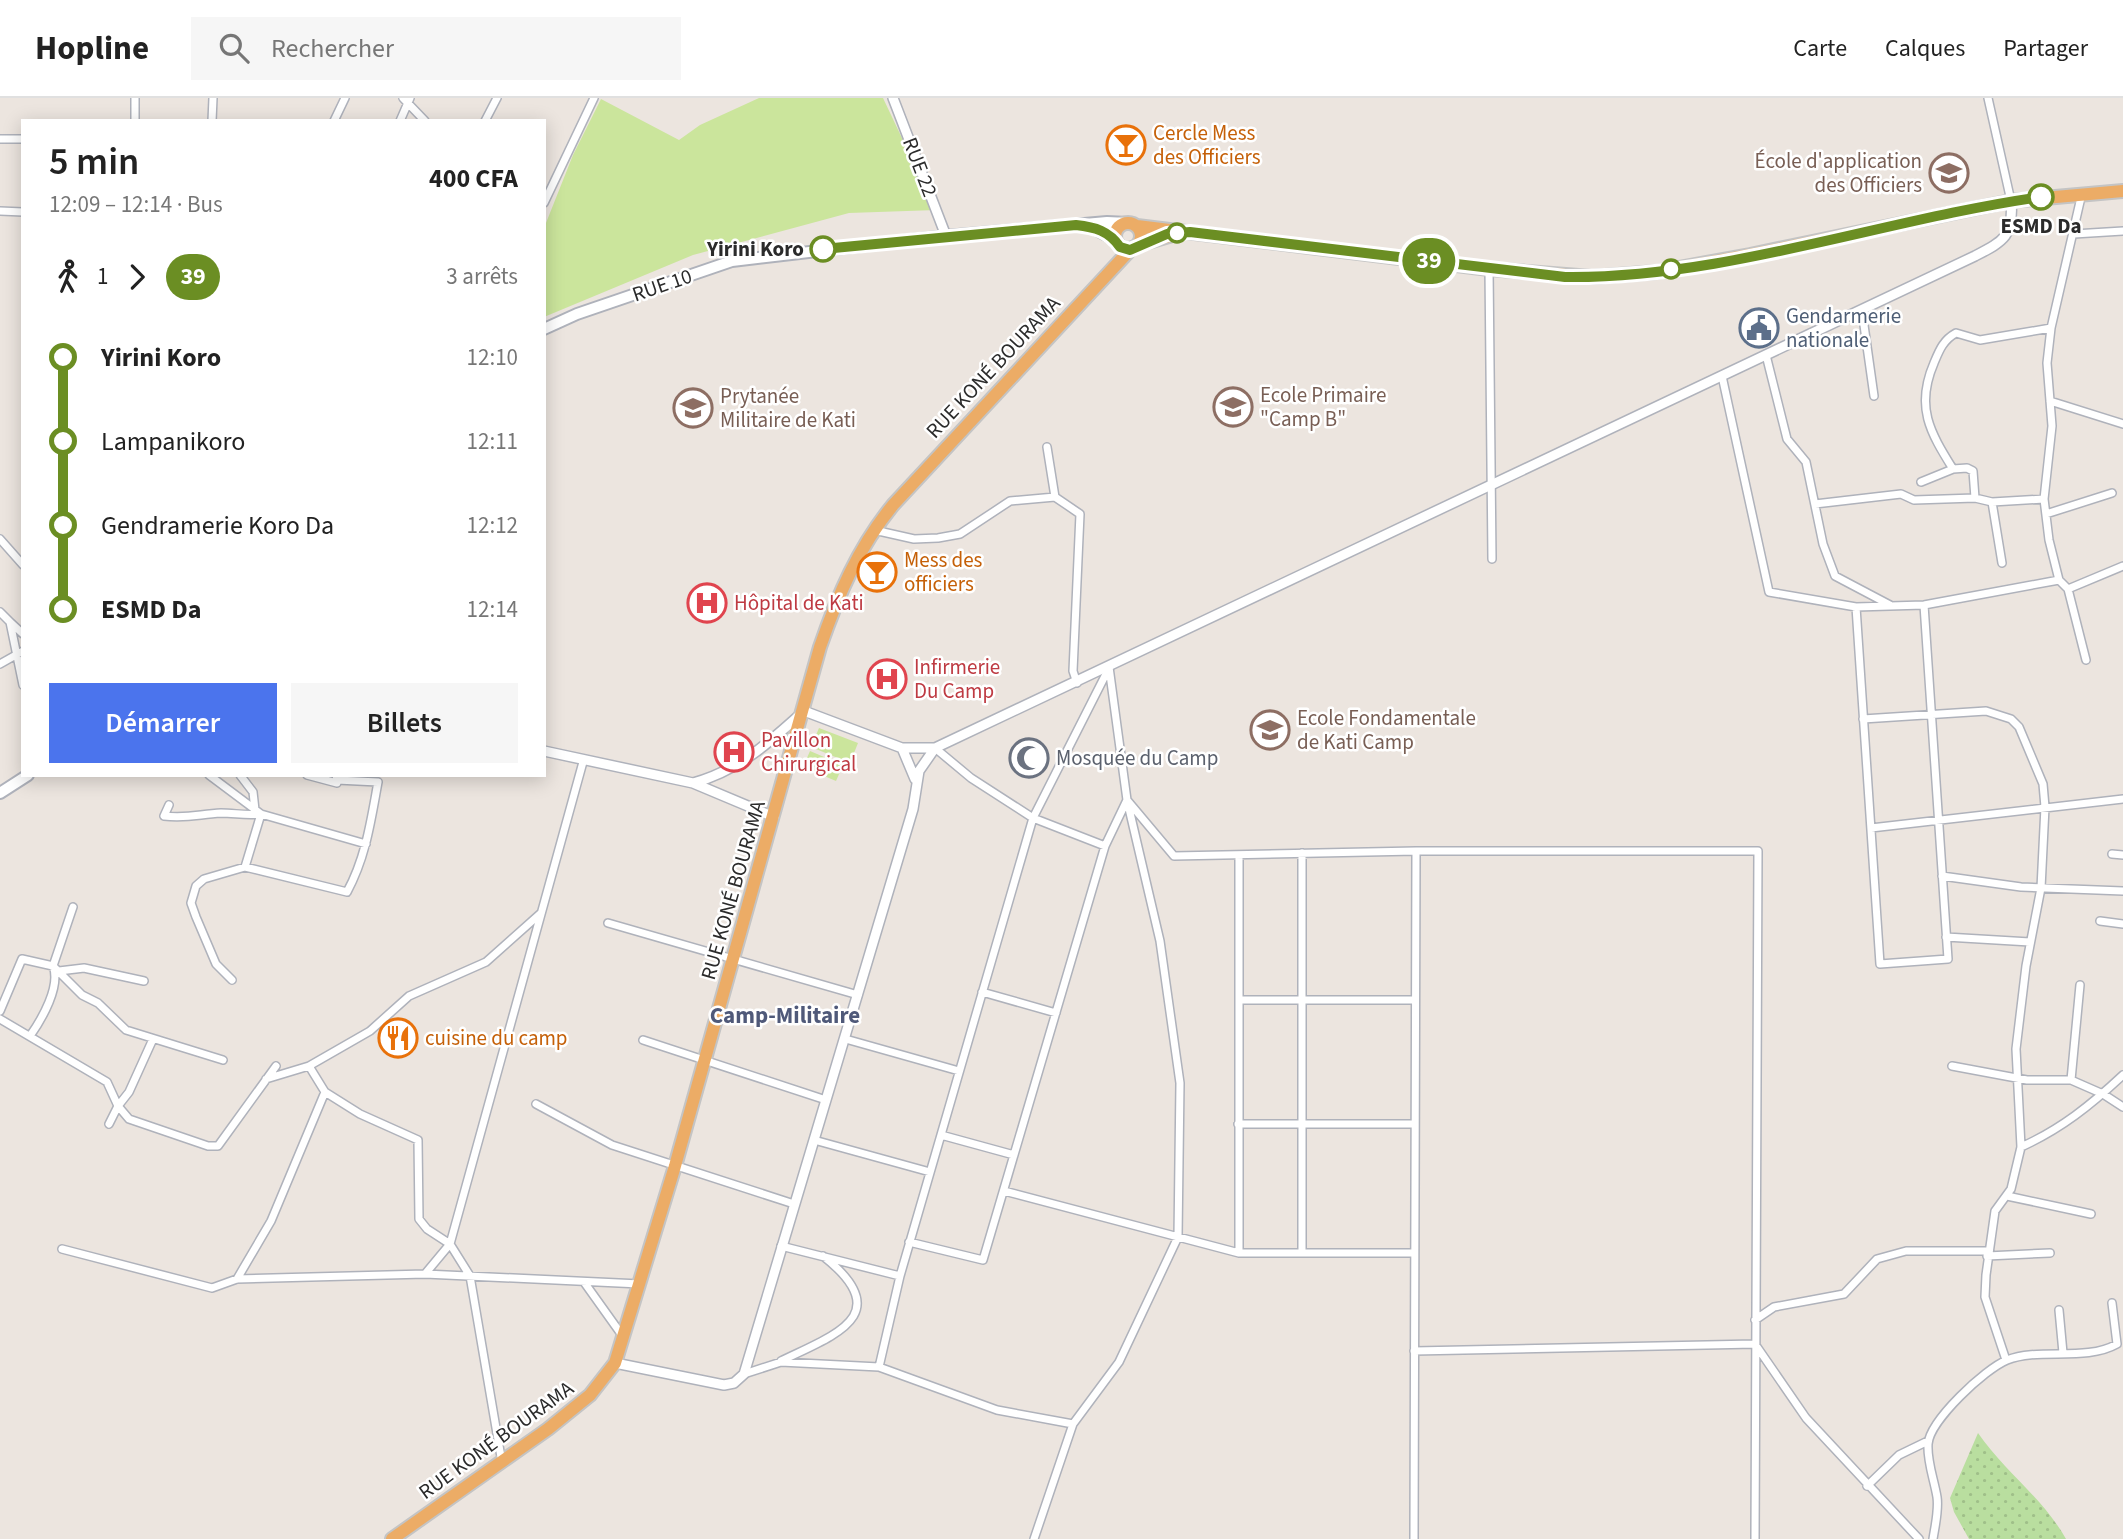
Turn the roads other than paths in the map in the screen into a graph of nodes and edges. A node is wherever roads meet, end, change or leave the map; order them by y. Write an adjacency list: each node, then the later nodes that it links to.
1 (135, 98): 9 (street)
2 (212, 98): 10 (street)
3 (345, 98): 11 (street)
4 (497, 98): 14 (street)
5 (594, 98): 19 (street)
6 (893, 98): 28 (street, RUE 22)
7 (1988, 98): 20 (street)
8 (407, 100): 12 (street); 13 (street)
9 (135, 119)
10 (212, 119)
11 (335, 119)
12 (401, 119)
13 (423, 119)
14 (486, 119)
15 (0, 139): 16 (street)
16 (21, 139)
17 (2123, 191): 18 (highway, RUE KONÉ BOURAMA)
18 (2082, 193): 20 (highway, RUE KONÉ BOURAMA); 27 (street)
19 (546, 200)
20 (2011, 201): 31 (highway, RUE KONÉ BOURAMA); 33 (street)
21 (0, 211): 22 (street)
22 (21, 212)
23 (1132, 224): 24 (main road, RUE 10); 26 (highway, RUE KONÉ BOURAMA); 29 (highway, RUE KONÉ BOURAMA); 30 (highway)
24 (1076, 225): 28 (main road, RUE 10); 29 (main road, RUE 10)
25 (2123, 231): 27 (street)
26 (1190, 232): 30 (highway, RUE KONÉ BOURAMA); 31 (highway, RUE KONÉ BOURAMA)
27 (2074, 234): 35 (street)
28 (946, 236): 34 (main road, RUE 10)
29 (1116, 241): 30 (highway); 32 (highway, RUE KONÉ BOURAMA)
30 (1134, 247): 32 (highway, RUE KONÉ BOURAMA)
31 (1489, 269): 44 (street)
32 (1104, 275): 52 (highway, RUE KONÉ BOURAMA)
33 (1862, 311): 36 (street); 38 (street)
34 (546, 328)
35 (2051, 328): 39 (street); 42 (street)
36 (1766, 355): 37 (street); 50 (street)
37 (1722, 376): 44 (street); 62 (street)
38 (1874, 396)
39 (2050, 401): 40 (street); 48 (street)
40 (2123, 424)
41 (1047, 447): 46 (street)
42 (1953, 469): 43 (street); 47 (street)
43 (1921, 482)
44 (1491, 484): 54 (street); 69 (street)
45 (2112, 493): 51 (street)
46 (1055, 497): 52 (street); 70 (street)
47 (1975, 498): 49 (street); 50 (street)
48 (2045, 499): 49 (street); 51 (street)
49 (1992, 502): 56 (street)
50 (1815, 504): 61 (street)
51 (2046, 514): 58 (street)
52 (873, 529): 71 (highway, RUE KONÉ BOURAMA)
53 (0, 539): 55 (street)
54 (1492, 559)
55 (21, 563)
56 (2002, 563)
57 (2123, 566): 59 (street)
58 (2059, 580): 59 (street); 60 (street)
59 (2068, 589): 67 (street)
60 (1924, 605): 61 (street); 72 (street)
61 (1891, 606): 62 (street)
62 (1856, 607): 73 (street)
63 (0, 612): 64 (street)
64 (9, 622): 65 (street); 66 (street)
65 (21, 632)
66 (20, 654): 68 (street)
67 (2086, 660)
68 (0, 664)
69 (1109, 667): 70 (street); 89 (street); 94 (street)
70 (1077, 683): 75 (street)
71 (804, 711): 74 (street); 83 (street); 93 (highway, RUE KONÉ BOURAMA)
72 (1931, 714): 73 (street); 91 (street); 95 (street)
73 (1863, 719): 96 (street)
74 (902, 748): 75 (street); 85 (street)
75 (935, 748): 85 (street); 94 (street)
76 (546, 752): 77 (street)
77 (583, 762): 84 (street); 109 (street)
78 (25, 777): 87 (main road)
79 (212, 777): 92 (street)
80 (241, 777): 92 (street)
81 (314, 777): 82 (street)
82 (337, 777): 97 (street)
83 (715, 777): 84 (street); 86 (street)
84 (693, 783): 86 (street)
85 (916, 784): 121 (street)
86 (718, 792): 93 (street)
87 (0, 793)
88 (2123, 799): 91 (street)
89 (1127, 800): 98 (street); 102 (street); 162 (street)
90 (169, 804): 92 (street)
91 (2045, 807): 95 (street); 106 (street)
92 (258, 812): 97 (street); 104 (street)
93 (774, 817): 115 (highway, RUE KONÉ BOURAMA)
94 (1033, 818): 98 (street); 120 (street)
95 (1938, 820): 96 (street); 105 (street)
96 (1871, 828): 113 (street)
97 (366, 844): 104 (street)
98 (1105, 846): 126 (street)
99 (1416, 851): 100 (street); 124 (street); 181 (street)
100 (1302, 853): 102 (street); 123 (street)
101 (2112, 854): 103 (street)
102 (1239, 855): 122 (street)
103 (2123, 855)
104 (245, 867): 117 (street)
105 (1942, 876): 106 (street); 113 (street)
106 (2041, 888): 107 (street); 114 (street)
107 (2123, 891)
108 (73, 907): 116 (street)
109 (541, 913): 135 (street); 164 (street)
110 (2100, 921): 112 (street)
111 (608, 923): 115 (street)
112 (2123, 924)
113 (1946, 937): 114 (street)
114 (2031, 942): 139 (street)
115 (733, 959): 121 (street); 133 (highway, RUE KONÉ BOURAMA)
116 (56, 968): 118 (street); 125 (street); 128 (street); 129 (street)
117 (232, 980)
118 (144, 981)
119 (2080, 985): 141 (street)
120 (982, 992): 126 (street); 137 (street)
121 (858, 995): 144 (street)
122 (1239, 1000): 123 (street); 149 (street)
123 (1301, 1000): 124 (street); 150 (street)
124 (1415, 1000): 151 (street)
125 (0, 1011)
126 (1056, 1013): 155 (street)
127 (0, 1019): 128 (street)
128 (30, 1036): 146 (street)
129 (153, 1039): 132 (street); 146 (street)
130 (643, 1040): 133 (street)
131 (849, 1040): 137 (street)
132 (223, 1060)
133 (705, 1060): 144 (street); 156 (highway, RUE KONÉ BOURAMA)
134 (276, 1066): 140 (street)
135 (309, 1066): 140 (street); 142 (street)
136 (1952, 1066): 139 (street)
137 (959, 1071): 152 (street)
138 (2123, 1074): 143 (street)
139 (2015, 1077): 141 (street); 154 (street)
140 (266, 1079): 146 (street)
141 (2071, 1080): 143 (street)
142 (325, 1092): 164 (street); 176 (street)
143 (2103, 1094): 147 (street); 154 (street)
144 (826, 1100): 153 (street)
145 (536, 1104): 156 (street)
146 (118, 1106): 148 (street)
147 (2123, 1107)
148 (109, 1124)
149 (1238, 1124): 150 (street); 167 (street)
150 (1301, 1124): 151 (street); 168 (street)
151 (1415, 1124): 169 (street)
152 (941, 1135): 155 (street); 157 (street)
153 (814, 1140): 157 (street); 160 (street)
154 (2021, 1147): 159 (street)
155 (1014, 1155): 158 (street)
156 (675, 1166): 160 (street); 178 (highway, RUE KONÉ BOURAMA)
157 (930, 1172): 163 (street)
158 (1004, 1191): 162 (street); 163 (street)
159 (2007, 1196): 161 (street); 171 (street)
160 (794, 1205): 165 (street)
161 (2091, 1214)
162 (1178, 1237): 167 (street); 191 (street)
163 (909, 1242): 175 (street)
164 (450, 1244): 173 (street); 174 (street)
165 (781, 1246): 172 (street); 190 (street)
166 (62, 1249): 176 (street)
167 (1239, 1253): 168 (street)
168 (1302, 1253): 169 (street)
169 (1413, 1253): 184 (street)
170 (2050, 1253): 171 (street)
171 (1988, 1254): 181 (street); 186 (street)
172 (823, 1256): 175 (street); 187 (street)
173 (425, 1274): 174 (street); 176 (street)
174 (470, 1276): 177 (street); 193 (street)
175 (900, 1276): 189 (street)
176 (237, 1279)
177 (584, 1282): 178 (street); 182 (street)
178 (641, 1284): 182 (highway, RUE KONÉ BOURAMA)
179 (2112, 1303): 185 (street)
180 (2059, 1310): 185 (street)
181 (1755, 1320): 183 (street)
182 (624, 1338): 188 (highway, RUE KONÉ BOURAMA)
183 (1755, 1344): 184 (street); 194 (street); 198 (street)
184 (1414, 1351): 197 (street)
185 (2063, 1353): 186 (street)
186 (2006, 1360): 192 (street)
187 (781, 1362): 189 (street); 190 (street)
188 (615, 1363): 190 (street); 193 (highway, RUE KONÉ BOURAMA)
189 (879, 1367): 191 (street)
190 (744, 1374)
191 (1073, 1424): 196 (street)
192 (1928, 1441): 194 (street); 200 (street)
193 (502, 1464): 195 (highway, RUE KONÉ BOURAMA)
194 (1867, 1486): 199 (street)
195 (392, 1539)
196 (1034, 1539)
197 (1414, 1539)
198 (1755, 1539)
199 (1919, 1539)
200 (1933, 1539)

